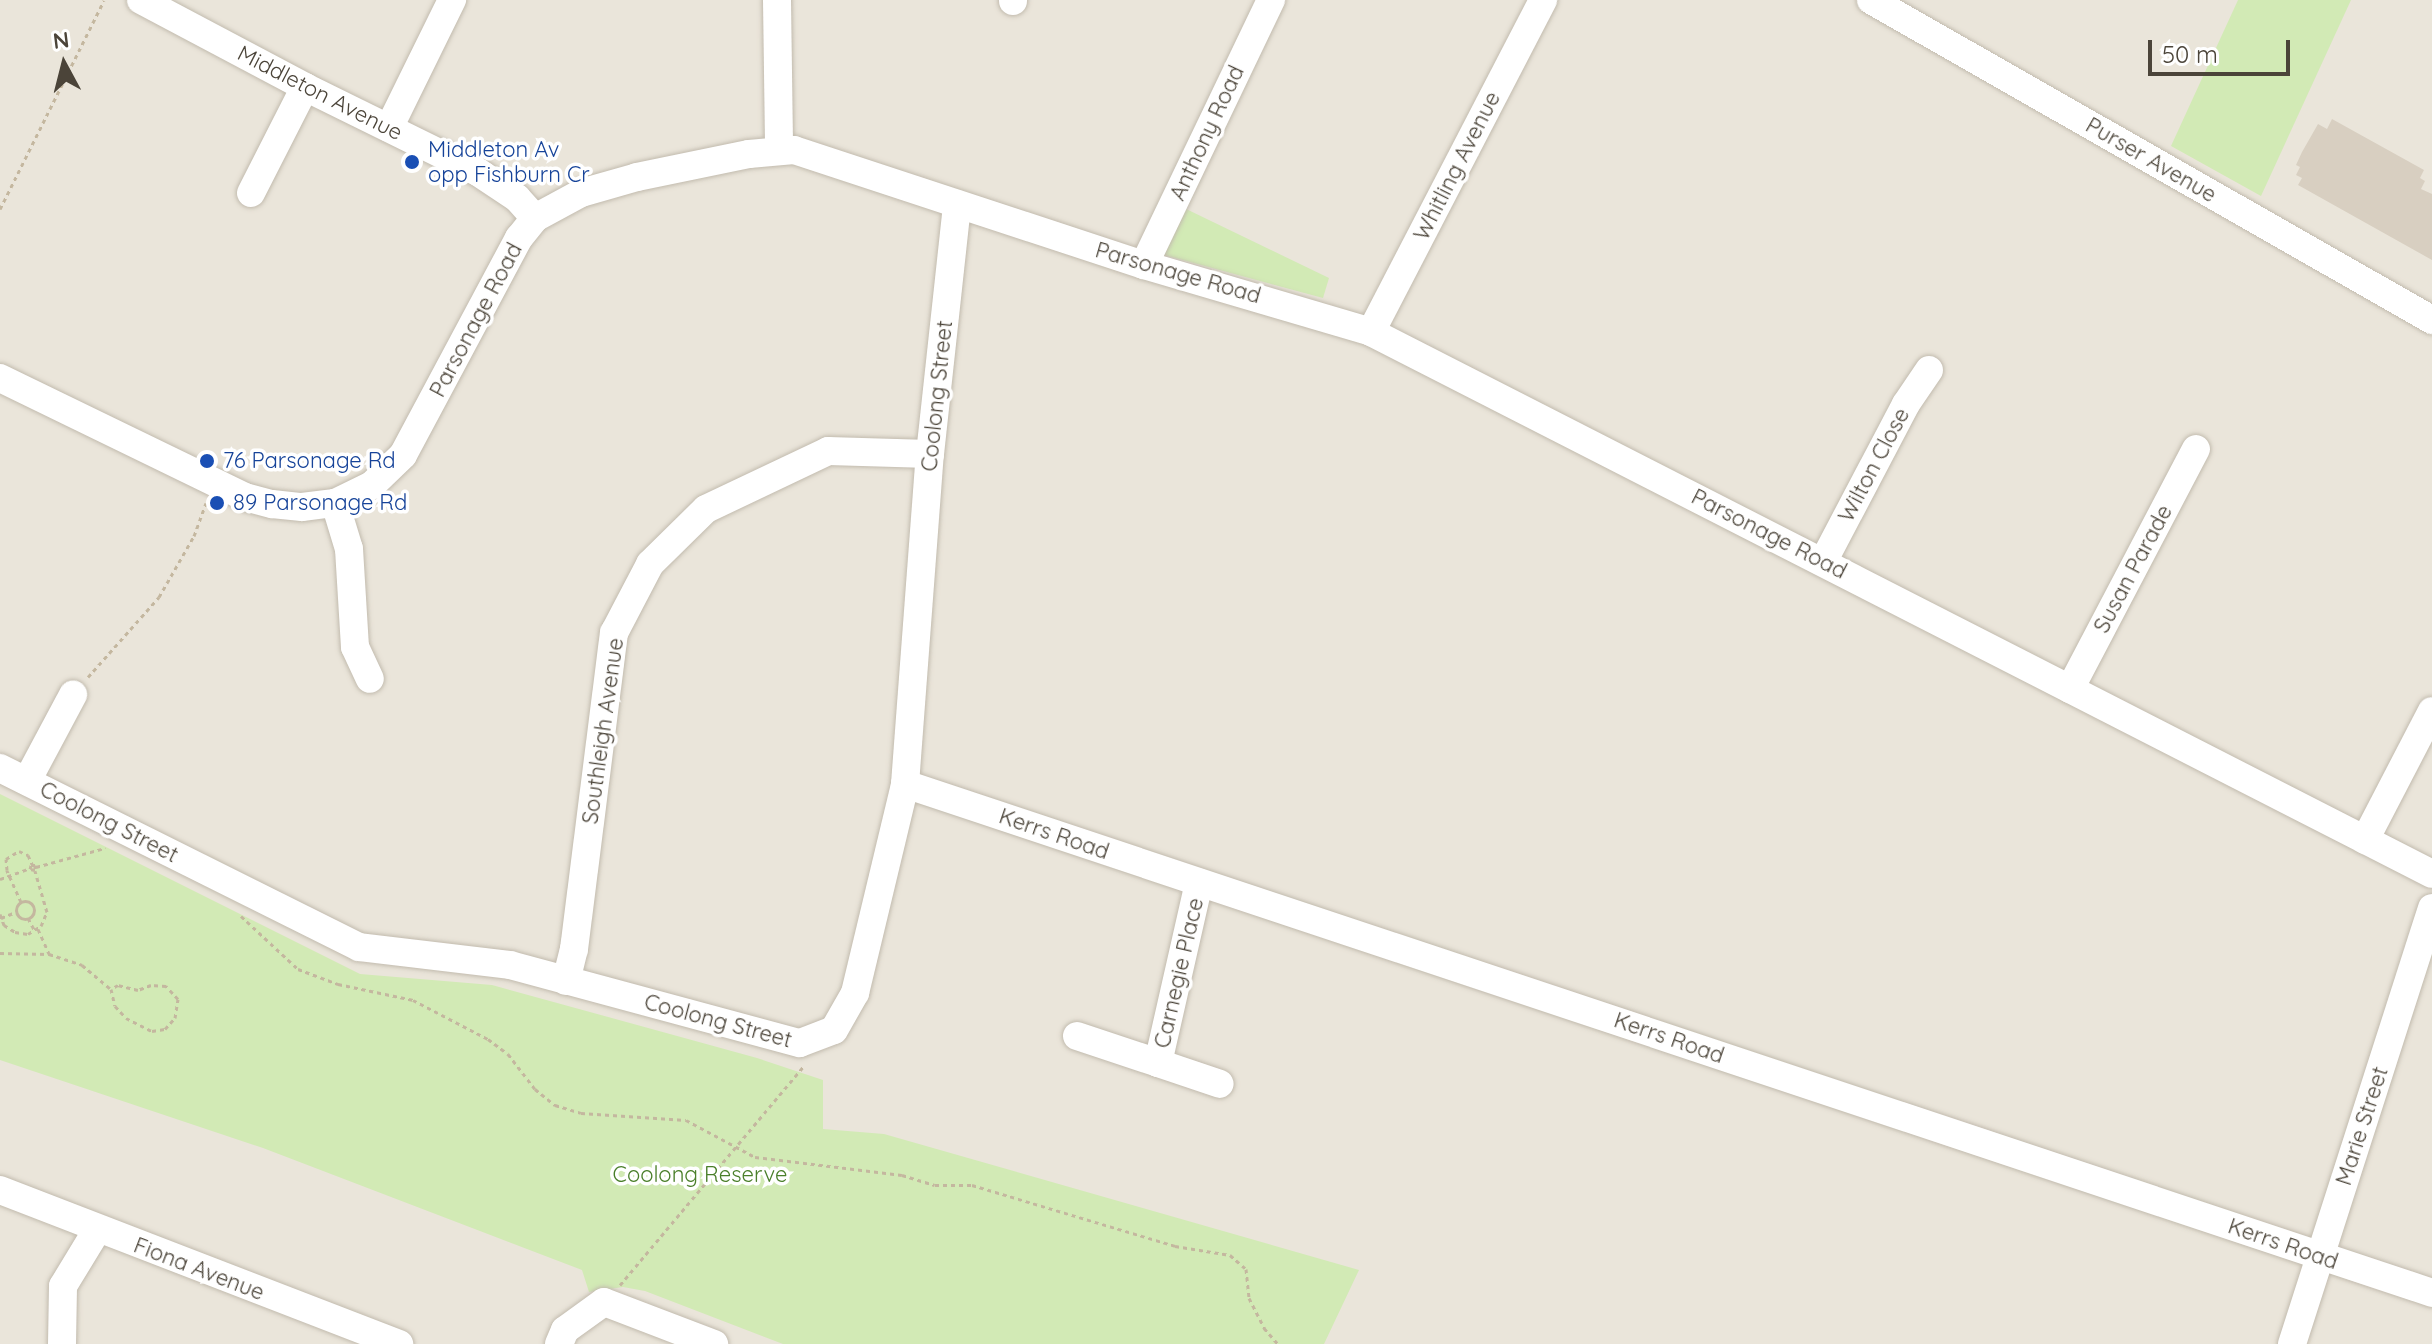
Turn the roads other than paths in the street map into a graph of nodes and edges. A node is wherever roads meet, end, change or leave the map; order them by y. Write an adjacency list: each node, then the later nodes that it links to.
1 (141, 0): 7 (street, Middleton Avenue)
2 (452, 0): 8 (street)
3 (777, 0): 9 (street)
4 (1271, 0): 13 (street, Anthony Road)
5 (1543, 0): 15 (street, Whitling Avenue)
6 (1871, 0): 14 (street, Purser Avenue)
7 (305, 87): 8 (street, Middleton Avenue); 10 (street)
8 (389, 128): 12 (street, Middleton Avenue)
9 (779, 149): 11 (street, Parsonage Road); 12 (street, Parsonage Road)
10 (251, 193)
11 (957, 204): 13 (street, Parsonage Road); 19 (street, Coolong Street)
12 (535, 218): 20 (street, Parsonage Road)
13 (1144, 265): 15 (street, Parsonage Road)
14 (2432, 320)
15 (1371, 332): 21 (street, Parsonage Road)
16 (1929, 370): 21 (street, Wilton Close)
17 (0, 378): 20 (street, Parsonage Road)
18 (2196, 449): 23 (street, Susan Parade)
19 (930, 454): 28 (street, Coolong Street); 33 (street, Southleigh Avenue)
20 (335, 503): 22 (street)
21 (1823, 562): 23 (street, Parsonage Road)
22 (370, 679)
23 (2070, 689): 29 (street, Parsonage Road)
24 (73, 695): 27 (street)
25 (2432, 711): 29 (street)
26 (0, 768): 27 (street, Coolong Street)
27 (27, 781): 33 (street, Coolong Street)
28 (905, 784): 31 (street, Kerrs Road); 33 (street, Coolong Street)
29 (2365, 840): 30 (street, Parsonage Road)
30 (2432, 874)
31 (1199, 883): 35 (street, Carnegie Place); 39 (street, Kerrs Road)
32 (2432, 908): 39 (street, Marie Street)
33 (566, 981)
34 (1077, 1036): 35 (street, Carnegie Place)
35 (1158, 1063): 36 (street, Carnegie Place)
36 (1220, 1084)
37 (0, 1190): 38 (street, Fiona Avenue)
38 (97, 1230): 41 (street, Fiona Avenue); 42 (street)
39 (2320, 1258): 40 (street, Kerrs Road); 46 (street, Marie Street)
40 (2432, 1293)
41 (359, 1338): 43 (street, Fiona Avenue)
42 (62, 1344)
43 (399, 1344)
44 (559, 1344): 45 (street)
45 (714, 1344)
46 (2292, 1344)

